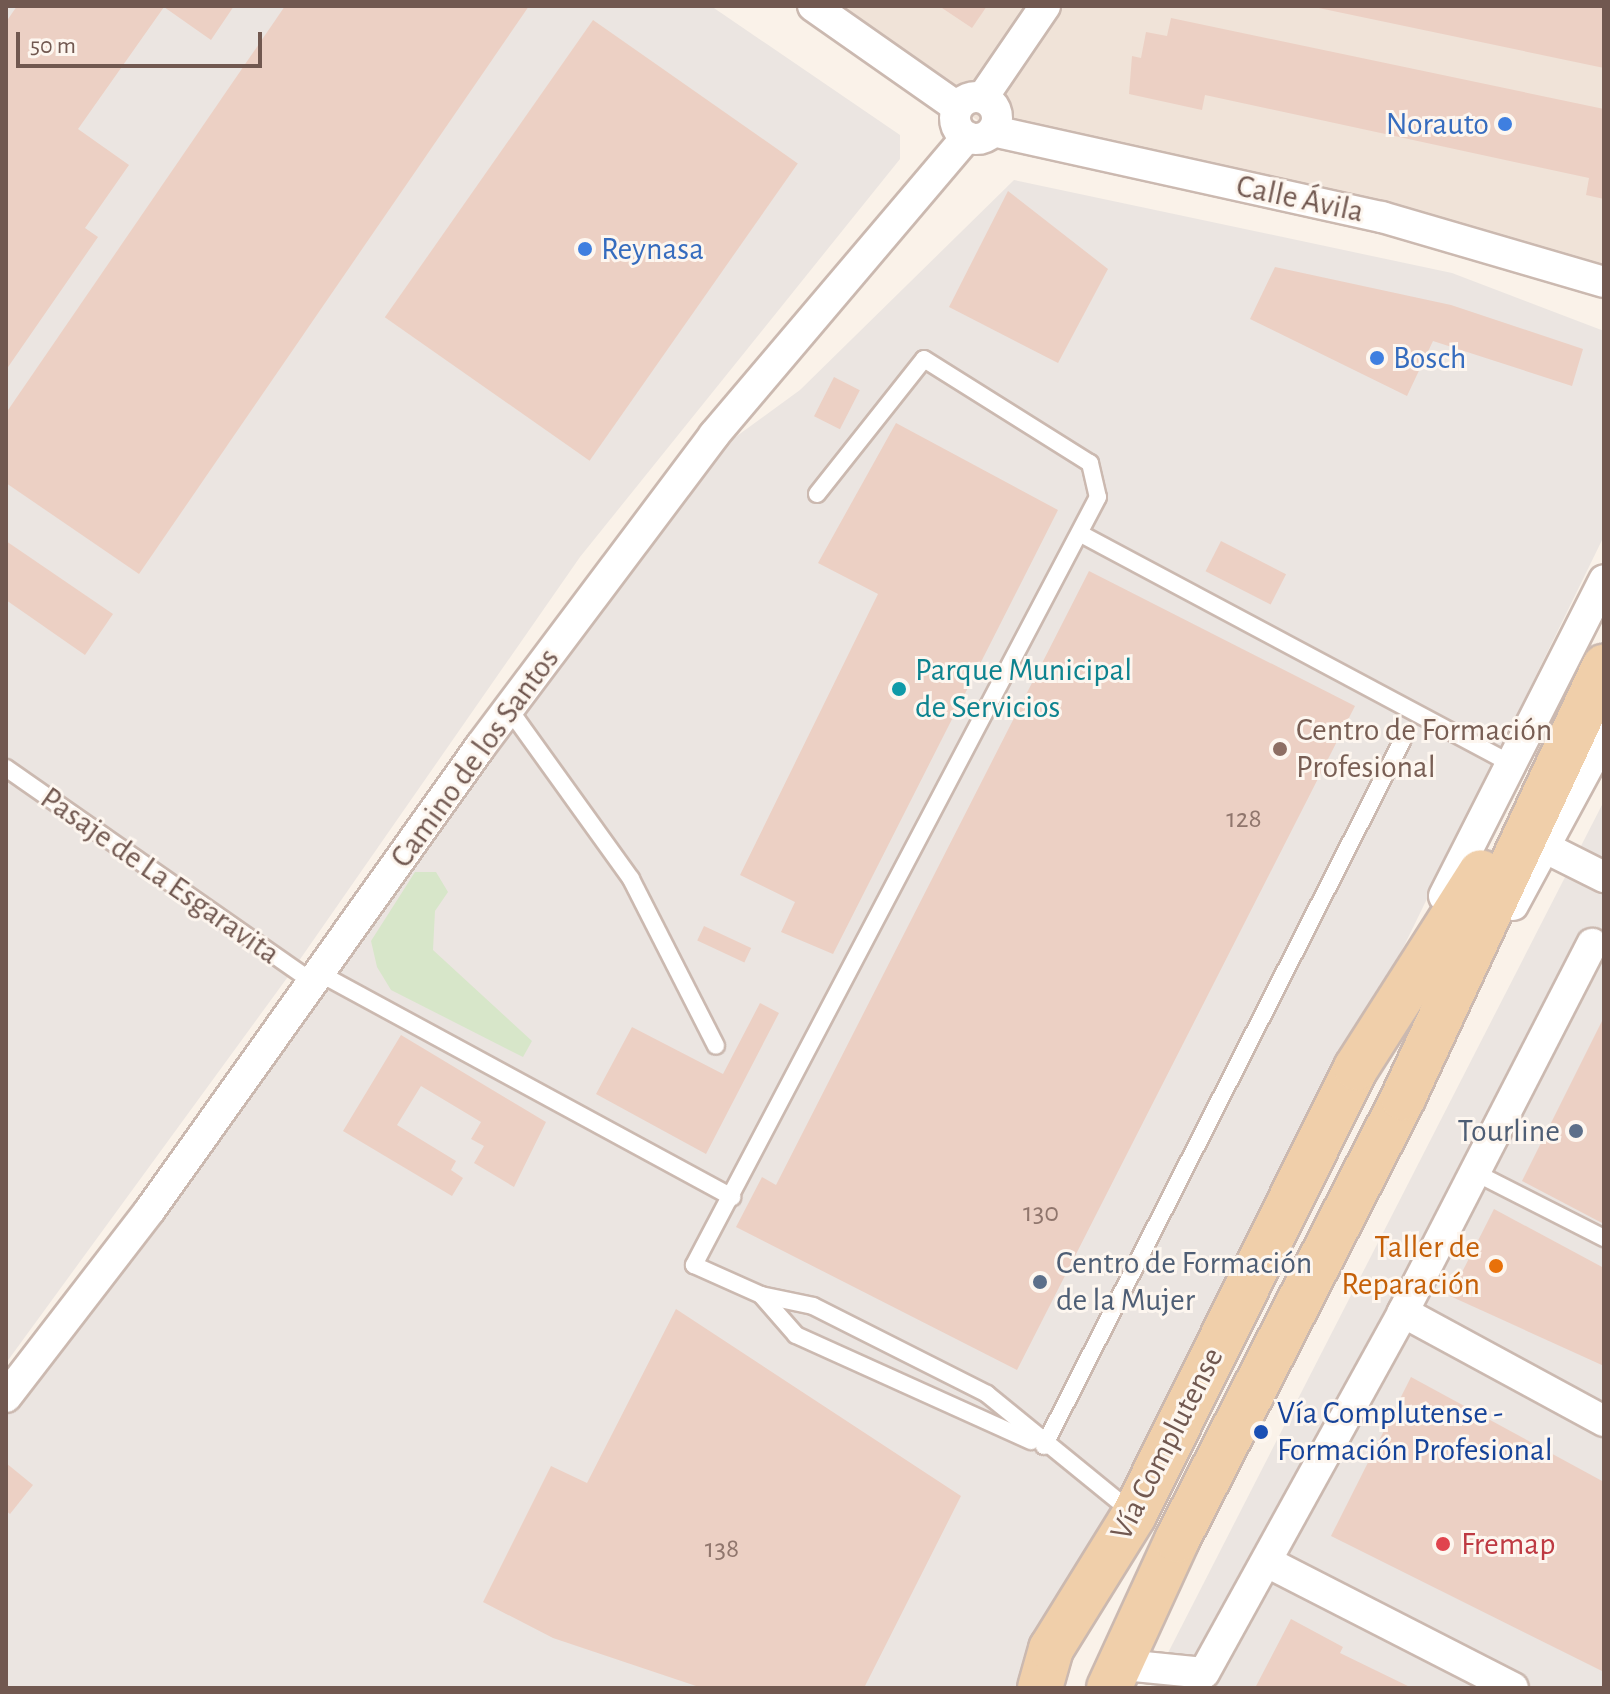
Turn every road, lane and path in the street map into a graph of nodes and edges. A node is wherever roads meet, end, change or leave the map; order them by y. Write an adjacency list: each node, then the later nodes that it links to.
1 (813, 6): 3 (street)
2 (1045, 6): 3 (street)
3 (970, 102): 4 (street)
4 (980, 134): 5 (street, Calle Ávila); 10 (street, Camino de los Santos)
5 (1604, 282)
6 (817, 494): 7 (lane)
7 (1081, 534): 13 (lane); 23 (lane)
8 (1604, 580): 13 (street, Vía Complutense)
9 (1604, 666): 11 (main road, Vía Complutense)
10 (509, 709): 18 (street, Camino de los Santos); 19 (lane)
11 (1585, 738): 15 (street, Vía Complutense); 20 (main road, Vía Complutense); 21 (main road, Vía Complutense)
12 (1402, 741): 29 (lane)
13 (1512, 764): 20 (street, Vía Complutense)
14 (6, 768): 18 (lane, Pasaje de La Esgaravita)
15 (1546, 848): 16 (street); 21 (street, Vía Complutense)
16 (1604, 877)
17 (1592, 944): 22 (street)
18 (317, 978): 23 (lane, Pasaje de La Esgaravita); 27 (street, Camino de los Santos)
19 (716, 1046)
20 (1356, 1068): 30 (main road, Vía Complutense)
21 (1403, 1098): 31 (main road, Vía Complutense)
22 (1476, 1173): 24 (lane); 26 (street)
23 (732, 1197): 25 (lane)
24 (1604, 1238)
25 (761, 1295): 29 (lane); 29 (lane)
26 (1403, 1312): 28 (street); 32 (street)
27 (6, 1397)
28 (1604, 1421)
29 (1044, 1446): 30 (lane)
30 (1134, 1515): 31 (street); 33 (main road, Vía Complutense)
31 (1177, 1540): 34 (main road, Vía Complutense)
32 (1269, 1563): 35 (street); 37 (street)
33 (1060, 1632): 34 (main road); 36 (main road, Vía Complutense)
34 (1116, 1677): 35 (street)
35 (1201, 1681)
36 (1040, 1688)
37 (1513, 1688)

